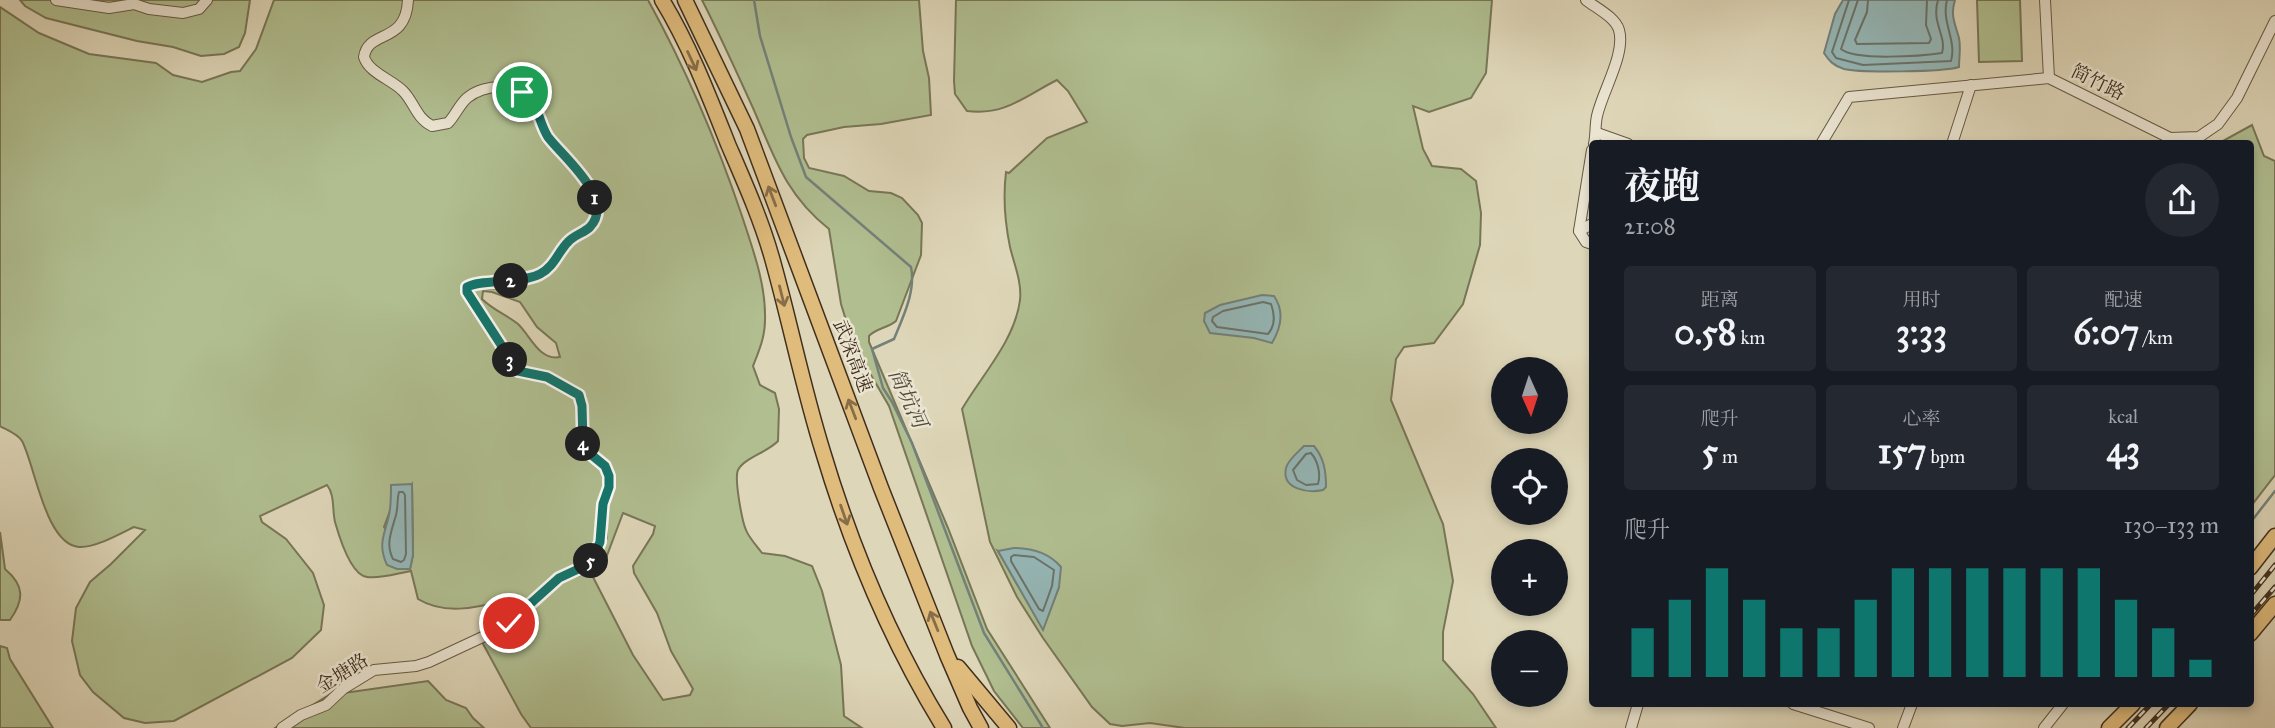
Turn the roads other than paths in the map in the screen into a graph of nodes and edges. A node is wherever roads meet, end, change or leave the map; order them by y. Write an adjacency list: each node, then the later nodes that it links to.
1 (57, 0): 2 (street)
2 (208, 0)
3 (408, 0): 31 (street, 金塘路)
4 (662, 0): 32 (highway, one-way to 32)
5 (685, 0): 24 (highway, 武深高速, one-way to 5)
6 (1586, 0): 11 (street)
7 (2045, 0): 9 (street)
8 (2275, 21): 15 (street, 简竹路)
9 (2049, 78): 10 (street, 简竹路); 14 (street, 简竹路)
10 (1971, 85): 12 (street, 简竹路); 13 (street)
11 (1595, 138)
12 (1823, 140)
13 (1953, 140)
14 (2166, 140)
15 (2176, 140)
16 (1589, 177): 18 (street)
17 (1589, 226): 18 (street)
18 (1579, 232): 19 (street)
19 (1589, 243)
20 (2275, 536): 21 (highway)
21 (2254, 563)
22 (2275, 604): 23 (highway)
23 (2254, 630)
24 (947, 655): 33 (highway, 武深高速); 34 (highway)
25 (1637, 707): 35 (street)
26 (1802, 707): 36 (street)
27 (1911, 707): 37 (street)
28 (2061, 707): 38 (street)
29 (2130, 707): 39 (highway)
30 (2187, 707): 40 (highway)
31 (282, 728)
32 (944, 728)
33 (981, 728)
34 (1009, 728)
35 (1630, 728)
36 (1869, 728)
37 (1903, 728)
38 (2045, 728)
39 (2109, 728)
40 (2167, 728)

